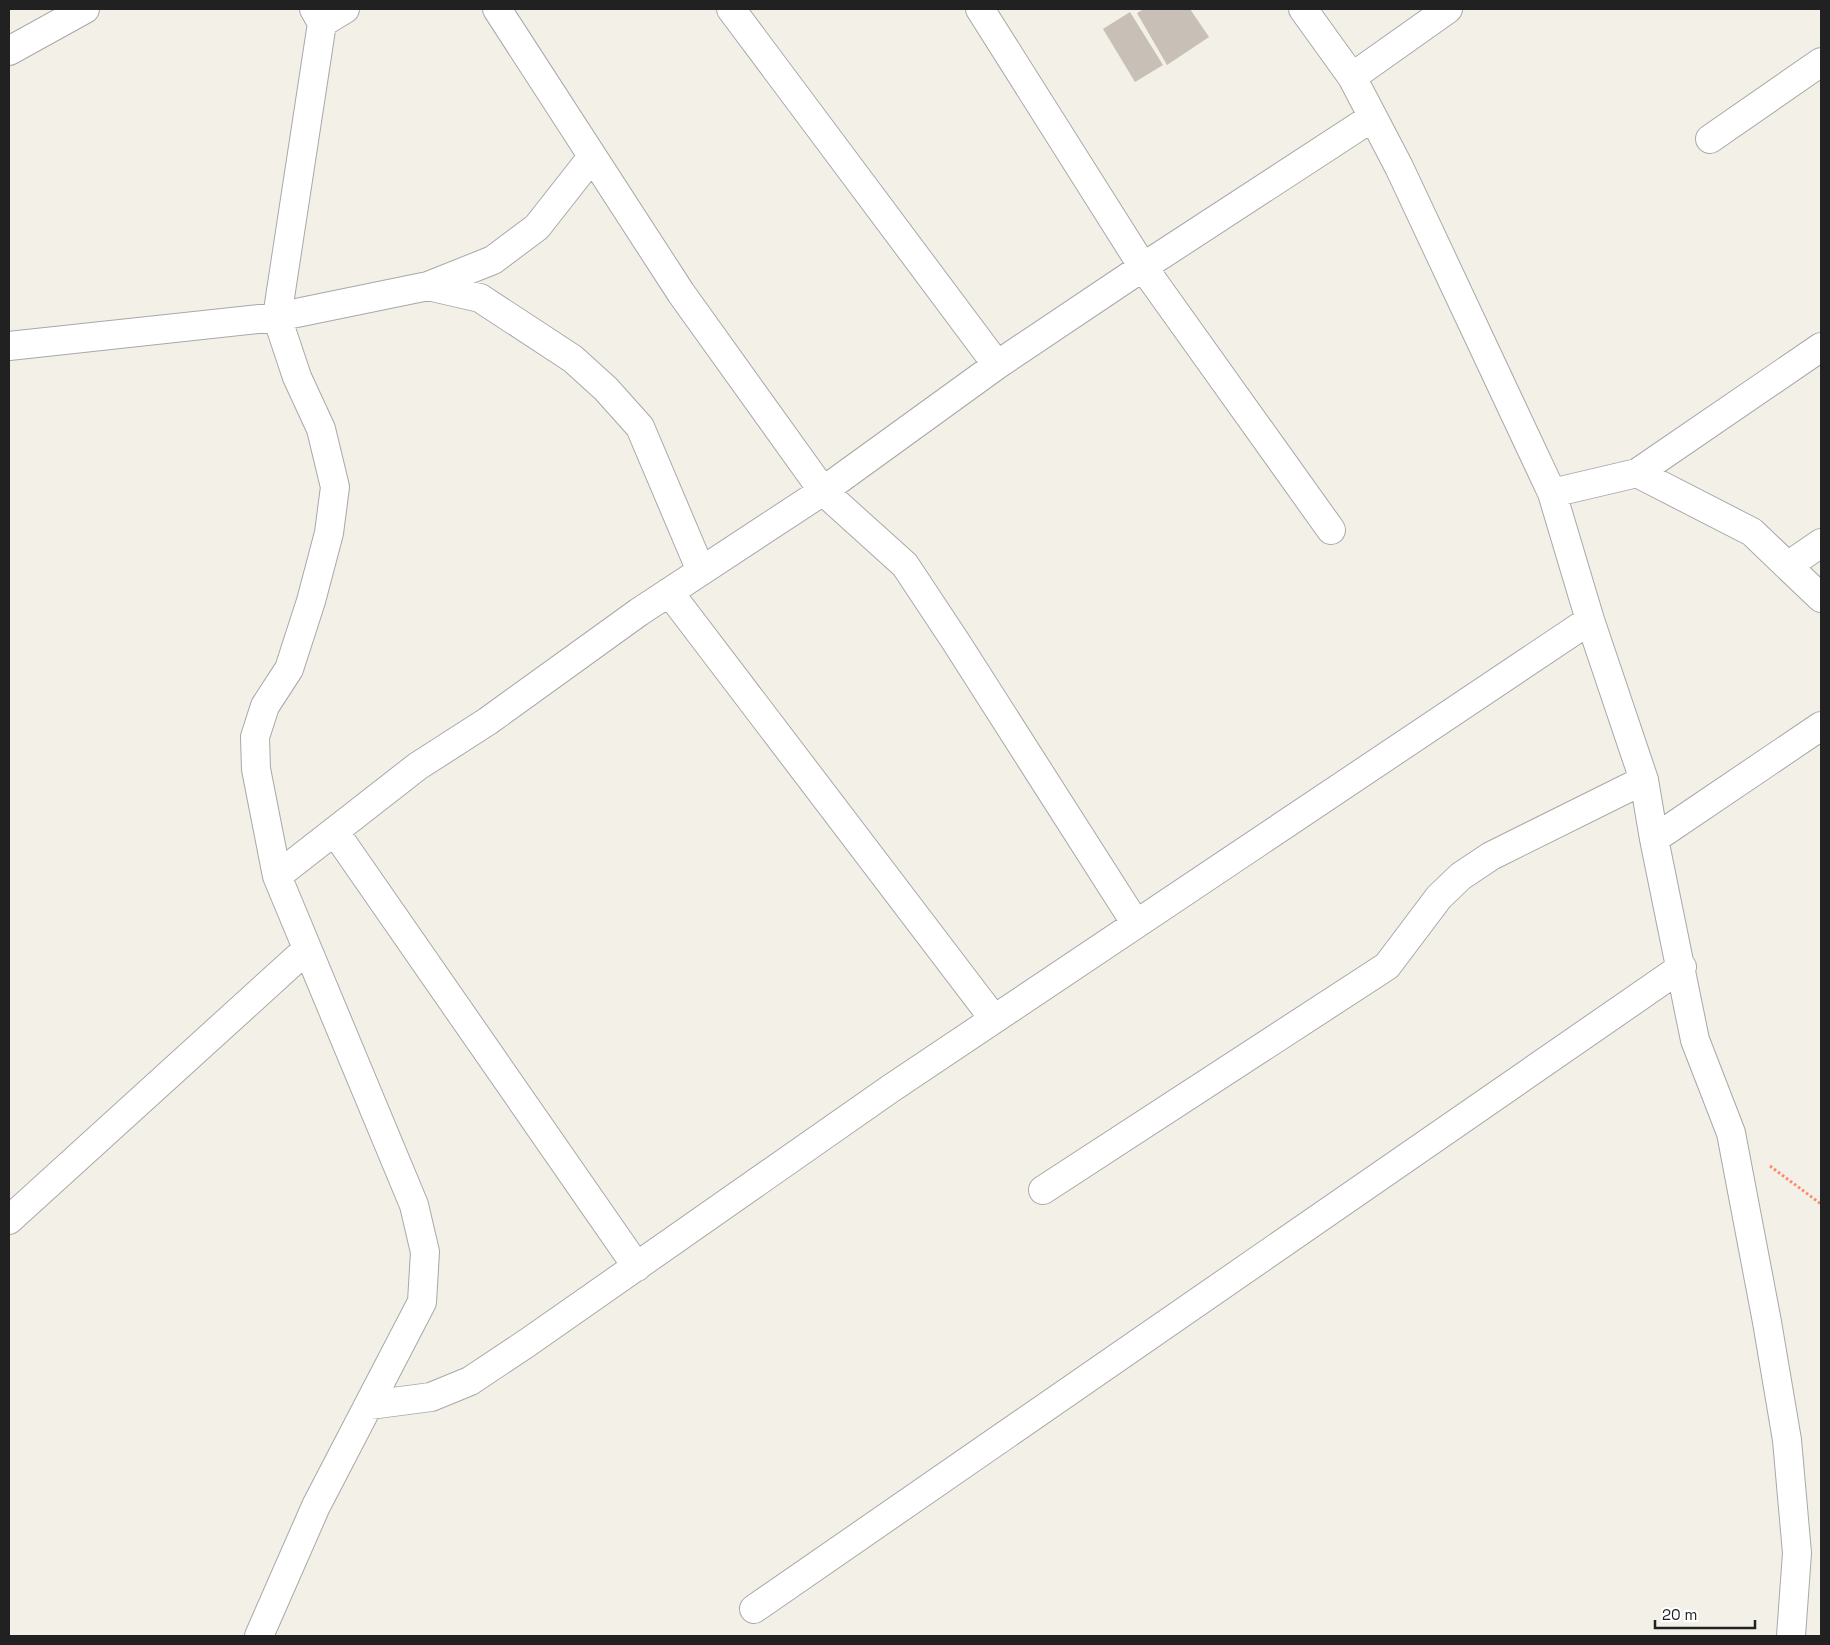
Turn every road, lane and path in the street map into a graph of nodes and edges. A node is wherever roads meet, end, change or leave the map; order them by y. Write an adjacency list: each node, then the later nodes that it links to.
1 (85, 9): 9 (street)
2 (345, 9): 8 (street)
3 (497, 9): 14 (street)
4 (731, 9): 20 (street)
5 (980, 9): 15 (street)
6 (1303, 9): 11 (street)
7 (1448, 9): 11 (street)
8 (318, 16): 17 (street)
9 (9, 50)
10 (1821, 62): 13 (street)
11 (1352, 77): 12 (street)
12 (1373, 117): 15 (street); 23 (street)
13 (1710, 139)
14 (592, 156): 16 (street); 22 (street)
15 (1143, 266): 20 (street); 24 (street)
16 (428, 286): 17 (street); 27 (street)
17 (277, 318): 18 (street); 35 (street)
18 (9, 346)
19 (1821, 347): 21 (street)
20 (997, 366): 22 (street)
21 (1637, 473): 23 (street); 26 (street)
22 (823, 491): 27 (street); 36 (street)
23 (1552, 493): 30 (street)
24 (1331, 530)
25 (1821, 543): 26 (street)
26 (1789, 565): 29 (street)
27 (700, 571): 28 (street)
28 (669, 592): 33 (street); 39 (street)
29 (1821, 598)
30 (1590, 620): 32 (street); 36 (street)
31 (1821, 726): 34 (street)
32 (1644, 780): 34 (street); 41 (street)
33 (334, 832): 35 (street); 44 (street)
34 (1654, 839): 38 (street)
35 (277, 876): 37 (street)
36 (1136, 924): 39 (street)
37 (306, 950): 43 (street); 45 (street)
38 (1682, 967): 46 (street); 48 (street)
39 (994, 1019): 44 (street)
40 (1768, 1165): 42 (path)
41 (1043, 1190)
42 (1821, 1204)
43 (9, 1220)
44 (637, 1267): 45 (street)
45 (370, 1405): 47 (street)
46 (754, 1609)
47 (259, 1636)
48 (1791, 1636)

